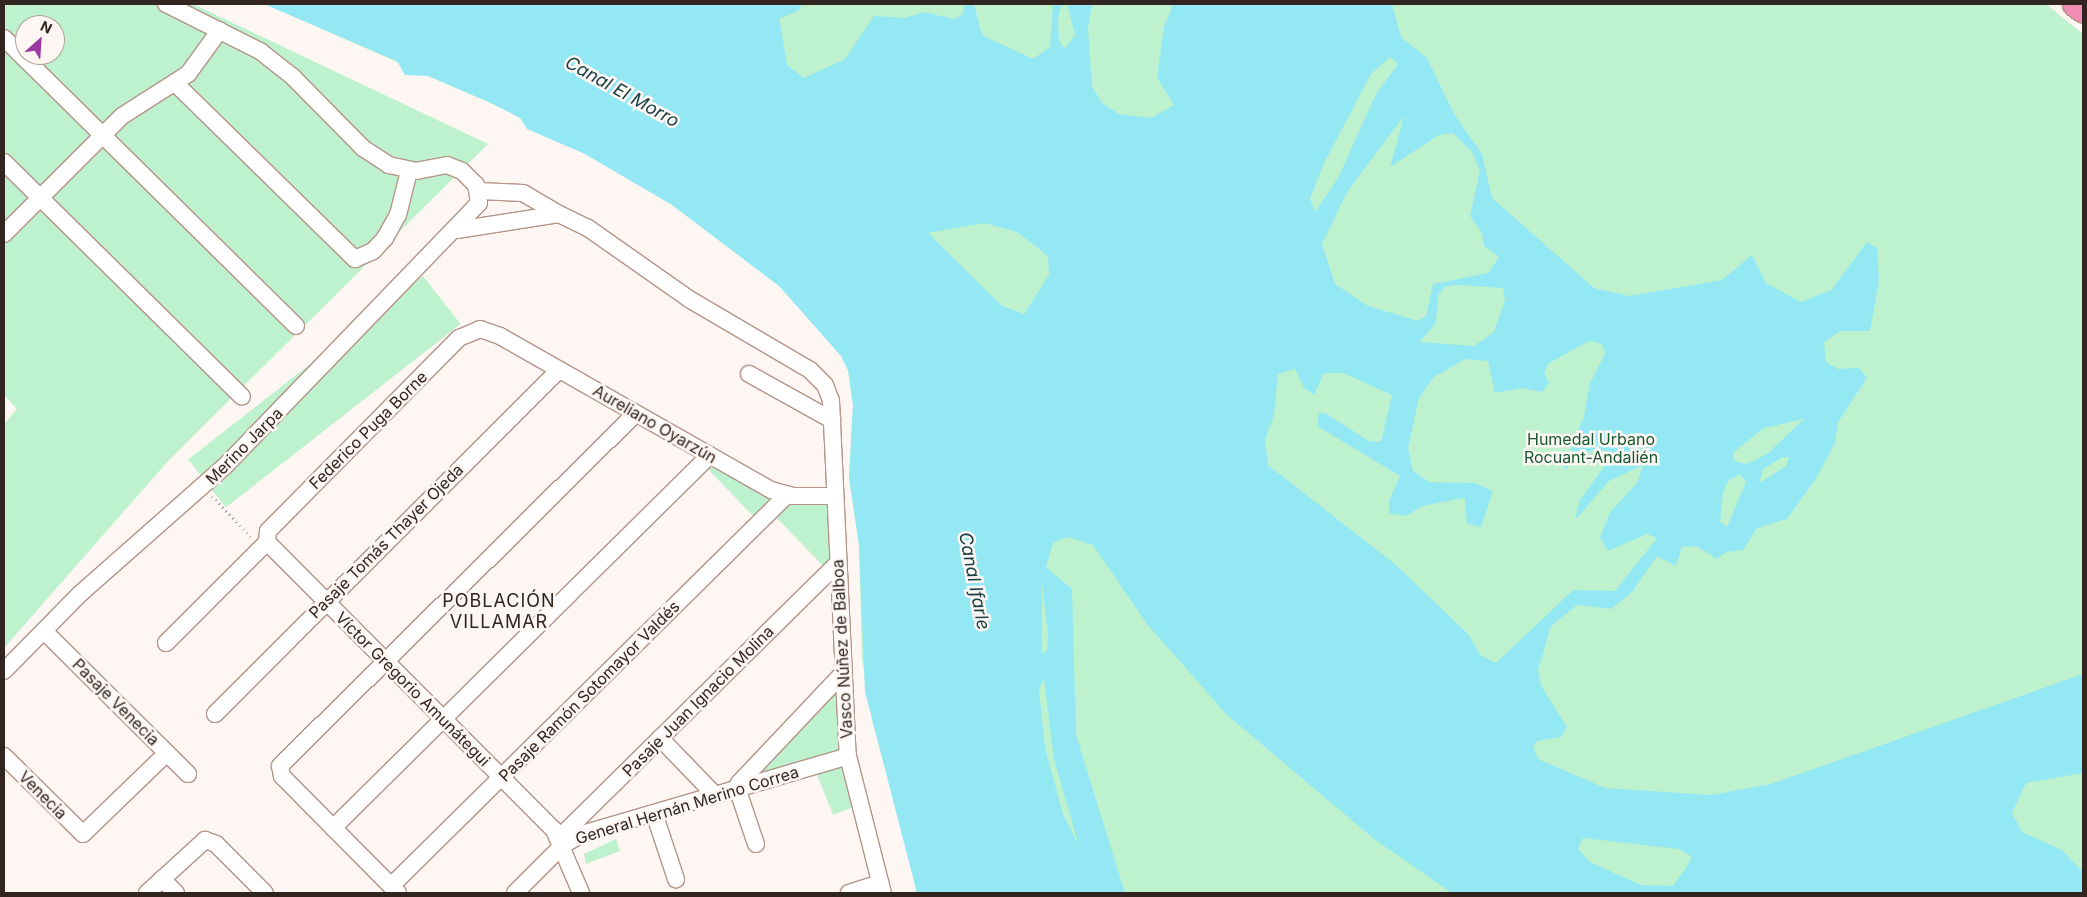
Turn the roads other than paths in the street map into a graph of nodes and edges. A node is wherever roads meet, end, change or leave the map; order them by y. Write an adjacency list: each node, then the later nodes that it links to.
1 (166, 4): 4 (street)
2 (2076, 4): 3 (highway)
3 (2083, 10)
4 (220, 30): 6 (street); 9 (street)
5 (4, 38): 7 (street)
6 (175, 83): 7 (street); 9 (street)
7 (102, 136): 11 (street); 15 (street)
8 (4, 162): 11 (street)
9 (409, 171): 10 (street)
10 (479, 191): 12 (street); 13 (street, Merino Jarpa)
11 (40, 198): 14 (street); 19 (street)
12 (559, 214): 13 (street); 21 (street, Vasco Núñez de Balboa)
13 (457, 230): 28 (street, Merino Jarpa)
14 (4, 234)
15 (296, 326)
16 (480, 329): 17 (street, Aureliano Oyarzún); 25 (street, Federico Puga Borne)
17 (559, 370): 20 (street, Aureliano Oyarzún); 27 (street, Pasaje Tomás Thayer Ojeda)
18 (749, 374): 21 (street)
19 (242, 397)
20 (636, 413): 22 (street, Aureliano Oyarzún); 30 (street)
21 (832, 420): 24 (street, Vasco Núñez de Balboa)
22 (710, 455): 23 (street, Aureliano Oyarzún); 34 (street)
23 (787, 495): 24 (street, Aureliano Oyarzún); 40 (street, Pasaje Ramón Sotomayor Valdés)
24 (835, 496): 26 (street, Vasco Núñez de Balboa)
25 (264, 545): 27 (street, Víctor Gregorio Amunátegui); 29 (street, Federico Puga Borne)
26 (837, 564): 32 (street, Vasco Núñez de Balboa); 35 (street, Pasaje Juan Ignacio Molina)
27 (325, 602): 30 (street, Víctor Gregorio Amunátegui); 33 (street, Pasaje Tomás Thayer Ojeda)
28 (44, 631): 31 (street, Merino Jarpa); 36 (street, Pasaje Venecia)
29 (166, 643)
30 (385, 662): 34 (street, Víctor Gregorio Amunátegui); 44 (street)
31 (4, 671)
32 (841, 676): 38 (street, Vasco Núñez de Balboa); 41 (street)
33 (215, 714)
34 (443, 719): 40 (street, Víctor Gregorio Amunátegui); 44 (street)
35 (660, 738): 42 (street); 45 (street, Pasaje Juan Ignacio Molina)
36 (167, 753): 37 (street, Venecia); 39 (street, Pasaje Venecia)
37 (4, 756)
38 (848, 756): 41 (street, General Hernán Merino Correa); 49 (street, Vasco Núñez de Balboa)
39 (188, 774)
40 (501, 777): 45 (street, Víctor Gregorio Amunátegui); 50 (street, Pasaje Ramón Sotomayor Valdés)
41 (737, 788): 42 (street, General Hernán Merino Correa); 46 (street)
42 (715, 795): 43 (street, General Hernán Merino Correa)
43 (654, 813): 45 (street, General Hernán Merino Correa); 48 (street)
44 (333, 828): 50 (street)
45 (561, 841): 54 (street, General Hernán Merino Correa); 55 (street, Víctor Gregorio Amunátegui)
46 (756, 844)
47 (162, 879): 51 (street); 52 (street); 53 (street)
48 (676, 879)
49 (881, 888): 56 (street)
50 (394, 889)
51 (148, 893)
52 (176, 893)
53 (265, 893)
54 (515, 893)
55 (581, 893)
56 (849, 893)

